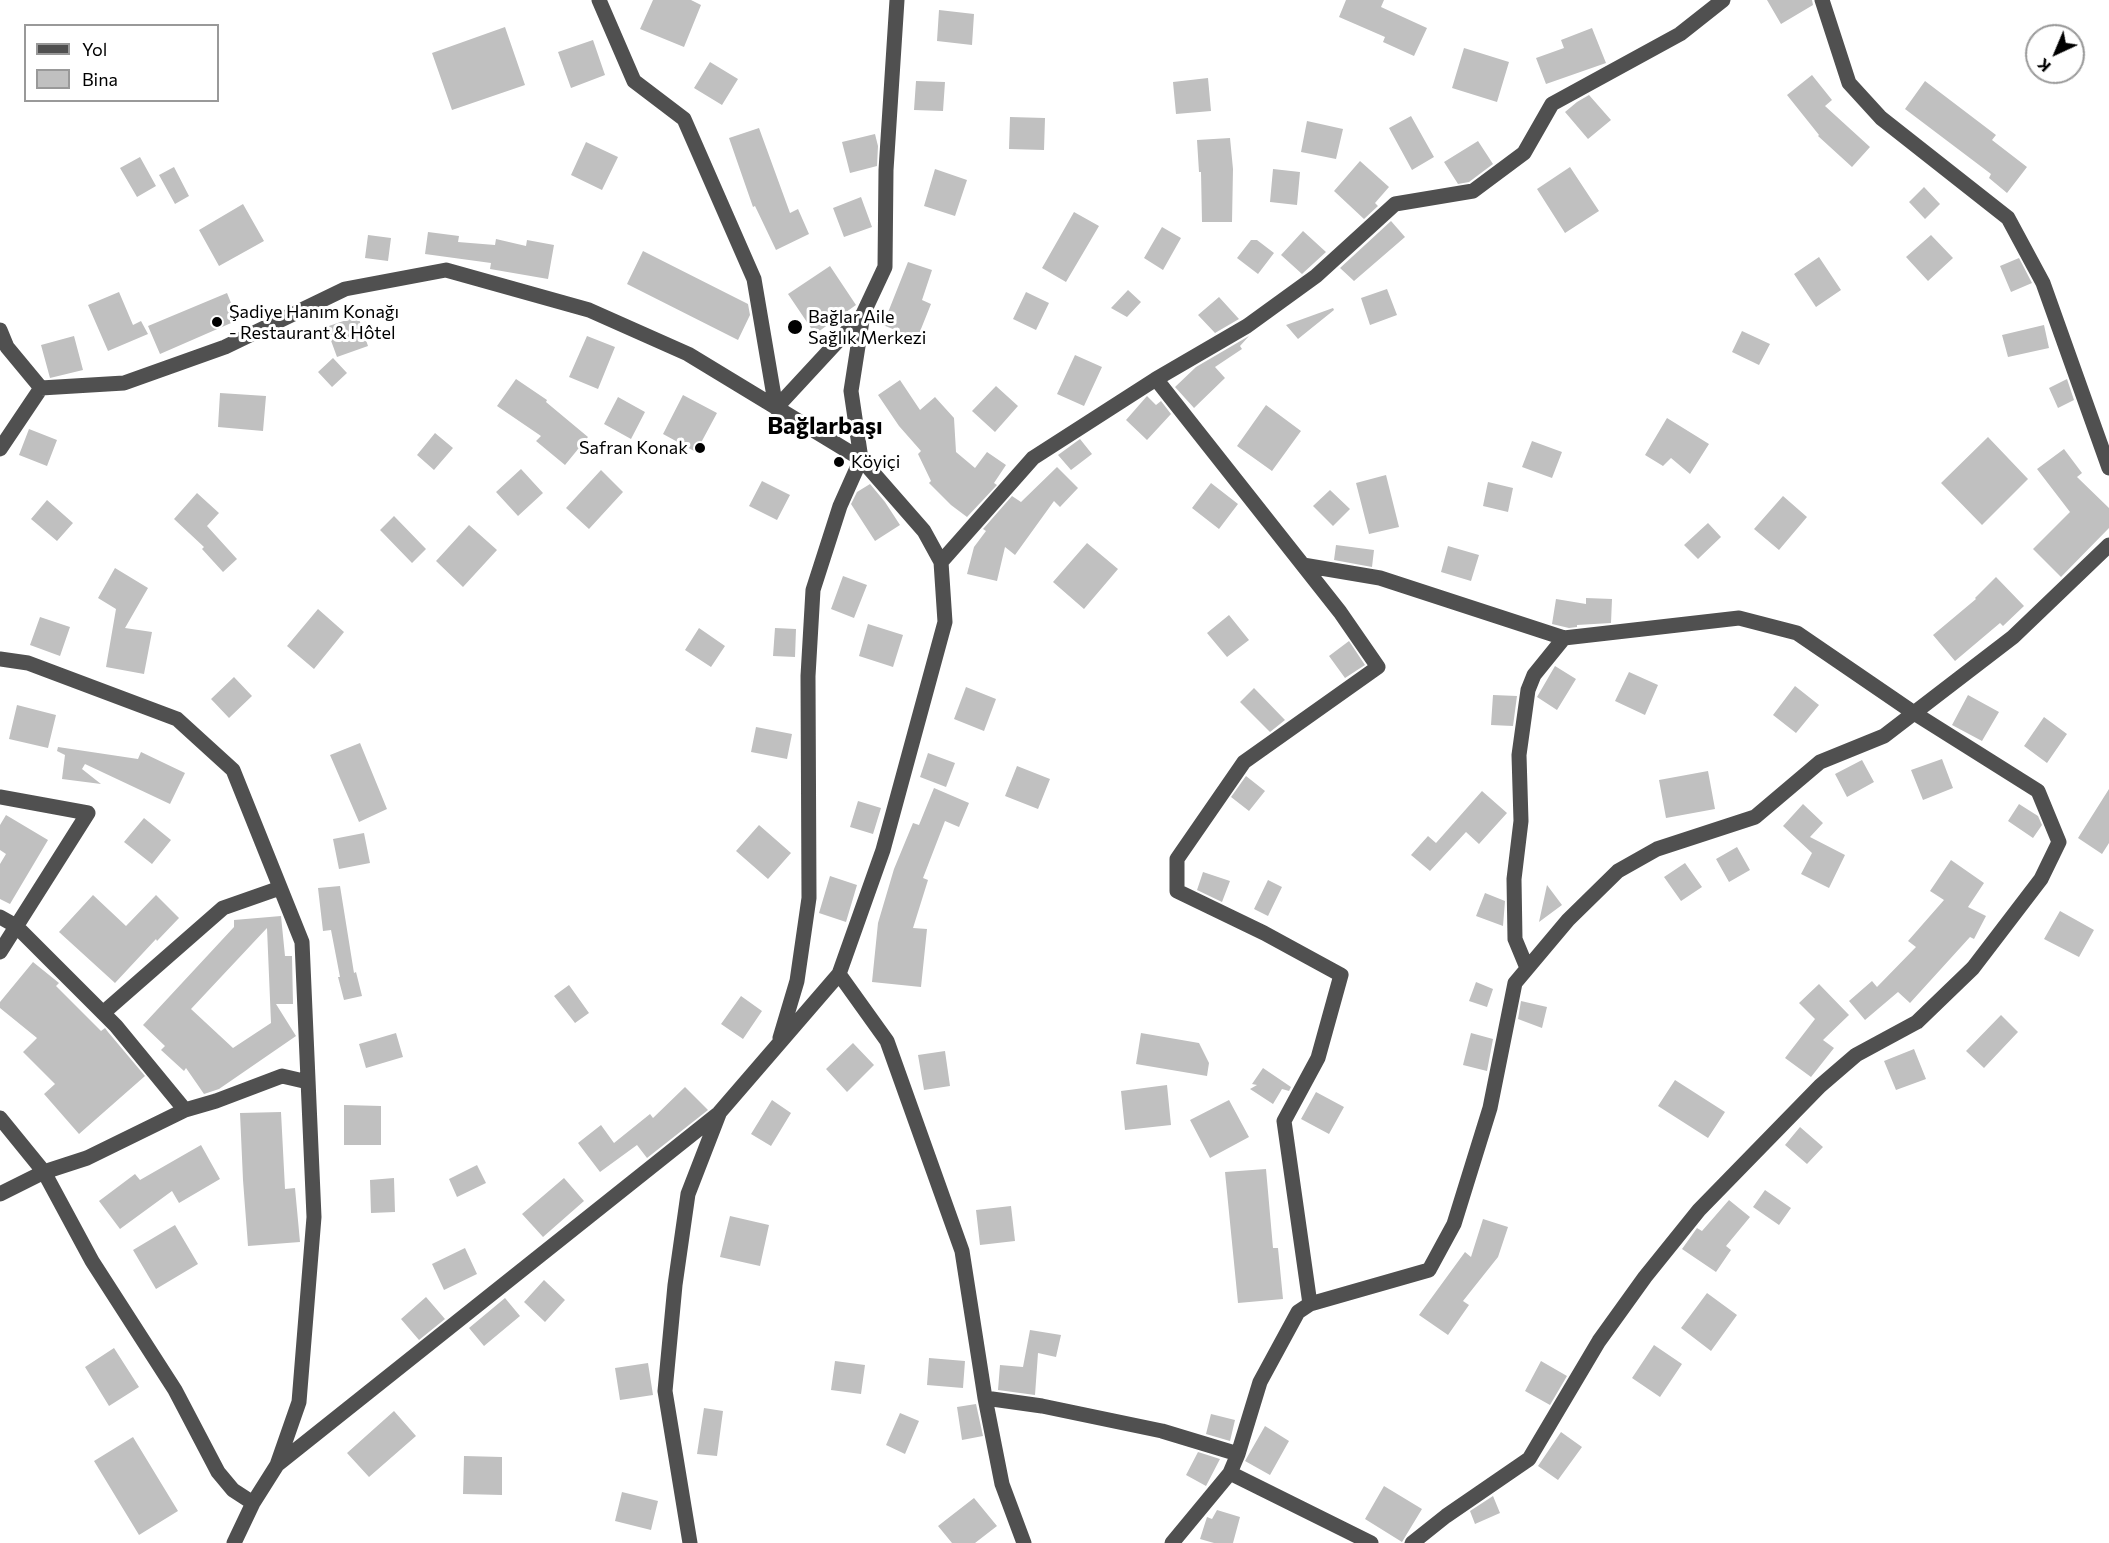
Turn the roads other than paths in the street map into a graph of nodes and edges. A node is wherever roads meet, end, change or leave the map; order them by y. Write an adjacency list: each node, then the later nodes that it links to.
1 (599, 0): 9 (street)
2 (897, 0): 5 (street)
3 (1724, 0): 7 (street)
4 (1822, 0): 12 (street)
5 (862, 314): 9 (street); 11 (street)
6 (0, 330): 8 (street)
7 (1156, 379): 14 (street); 15 (street)
8 (41, 388): 9 (street); 10 (street)
9 (776, 408): 11 (street)
10 (0, 449)
11 (861, 459): 14 (street); 27 (street)
12 (2109, 468)
13 (2109, 545): 18 (street)
14 (941, 562): 25 (street)
15 (1303, 565): 16 (street); 34 (street)
16 (1564, 638): 18 (street); 24 (street)
17 (0, 659): 20 (street)
18 (1914, 713): 24 (street); 45 (street)
19 (0, 797): 22 (street)
20 (280, 888): 26 (street); 28 (street)
21 (0, 917): 22 (street)
22 (16, 926): 23 (street); 26 (street)
23 (0, 952)
24 (1527, 968): 34 (street)
25 (839, 974): 27 (street); 35 (street)
26 (103, 1013): 29 (street)
27 (778, 1044): 30 (street)
28 (308, 1082): 29 (street); 37 (street)
29 (185, 1110): 32 (street)
30 (719, 1113): 37 (street); 41 (street)
31 (0, 1118): 32 (street)
32 (44, 1172): 33 (street); 39 (street)
33 (0, 1194)
34 (1310, 1304): 36 (street)
35 (985, 1398): 36 (street); 42 (street)
36 (1238, 1454): 38 (street)
37 (277, 1465): 39 (street)
38 (1230, 1473): 43 (street); 44 (street)
39 (253, 1503): 40 (street)
40 (234, 1543)
41 (690, 1543)
42 (1024, 1543)
43 (1172, 1543)
44 (1371, 1543)
45 (1412, 1543)

